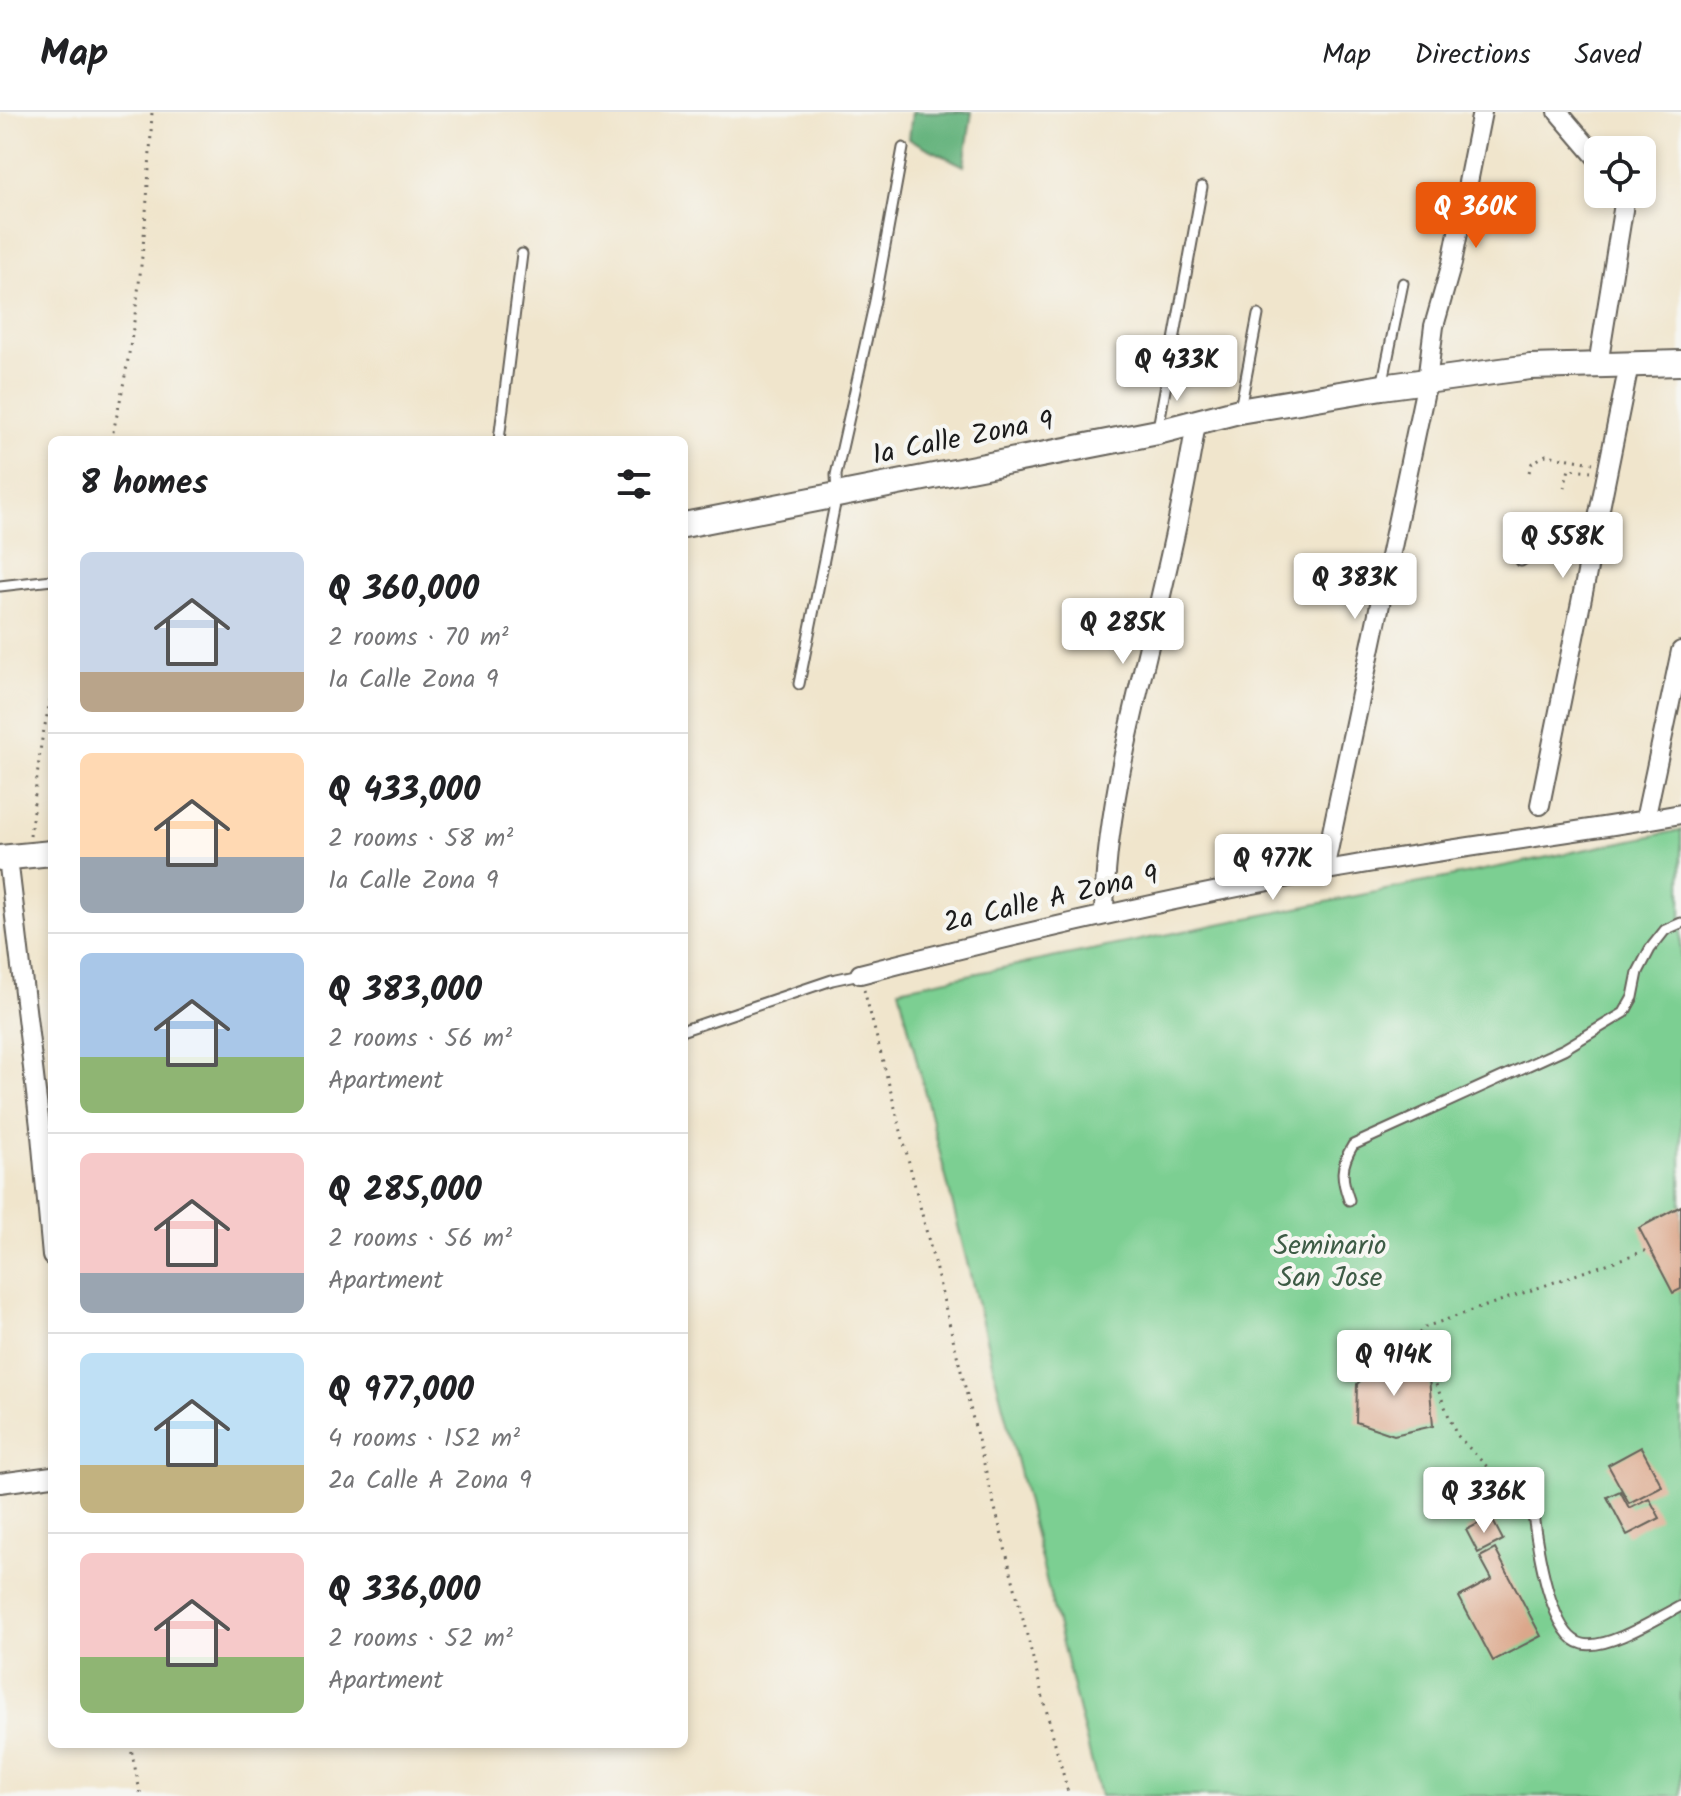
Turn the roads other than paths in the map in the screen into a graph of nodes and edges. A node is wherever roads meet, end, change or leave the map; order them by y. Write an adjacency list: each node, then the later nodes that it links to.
1 (1482, 112): 13 (street)
2 (1558, 112): 3 (street)
3 (1584, 143)
4 (903, 148): 19 (lane)
5 (1202, 187): 17 (lane)
6 (1623, 208): 11 (street)
7 (522, 254): 18 (lane)
8 (1403, 283): 14 (lane)
9 (1258, 315): 15 (lane)
10 (1681, 363): 12 (street, 1a Calle Zona 9)
11 (1598, 365): 12 (street, 1a Calle Zona 9); 13 (street, 1a Calle Zona 9)
12 (1629, 365): 21 (street)
13 (1427, 381): 14 (street, 1a Calle Zona 9); 31 (street)
14 (1382, 387): 15 (street, 1a Calle Zona 9)
15 (1239, 411): 16 (street, 1a Calle Zona 9)
16 (1196, 423): 17 (street, 1a Calle Zona 9); 32 (street)
17 (1158, 432): 19 (street, 1a Calle Zona 9)
18 (499, 436)
19 (837, 494): 20 (street, 1a Calle Zona 9); 26 (lane)
20 (688, 524)
21 (1594, 534): 22 (lane); 27 (street)
22 (1521, 561)
23 (48, 580): 24 (lane)
24 (0, 586)
25 (1681, 651): 29 (street)
26 (799, 684)
27 (1540, 805)
28 (1681, 814): 29 (street, 2a Calle A Zona 9)
29 (1645, 820): 31 (street, 2a Calle A Zona 9)
30 (22, 856): 36 (street)
31 (1324, 870): 32 (street, 2a Calle A Zona 9)
32 (1104, 915): 34 (street, 2a Calle A Zona 9)
33 (1681, 923): 38 (lane)
34 (860, 974): 35 (lane)
35 (688, 1029)
36 (46, 1134): 37 (street)
37 (48, 1175)
38 (1349, 1200)
39 (48, 1477): 40 (street)
40 (0, 1483)
41 (1533, 1515): 42 (lane)
42 (1681, 1606)

